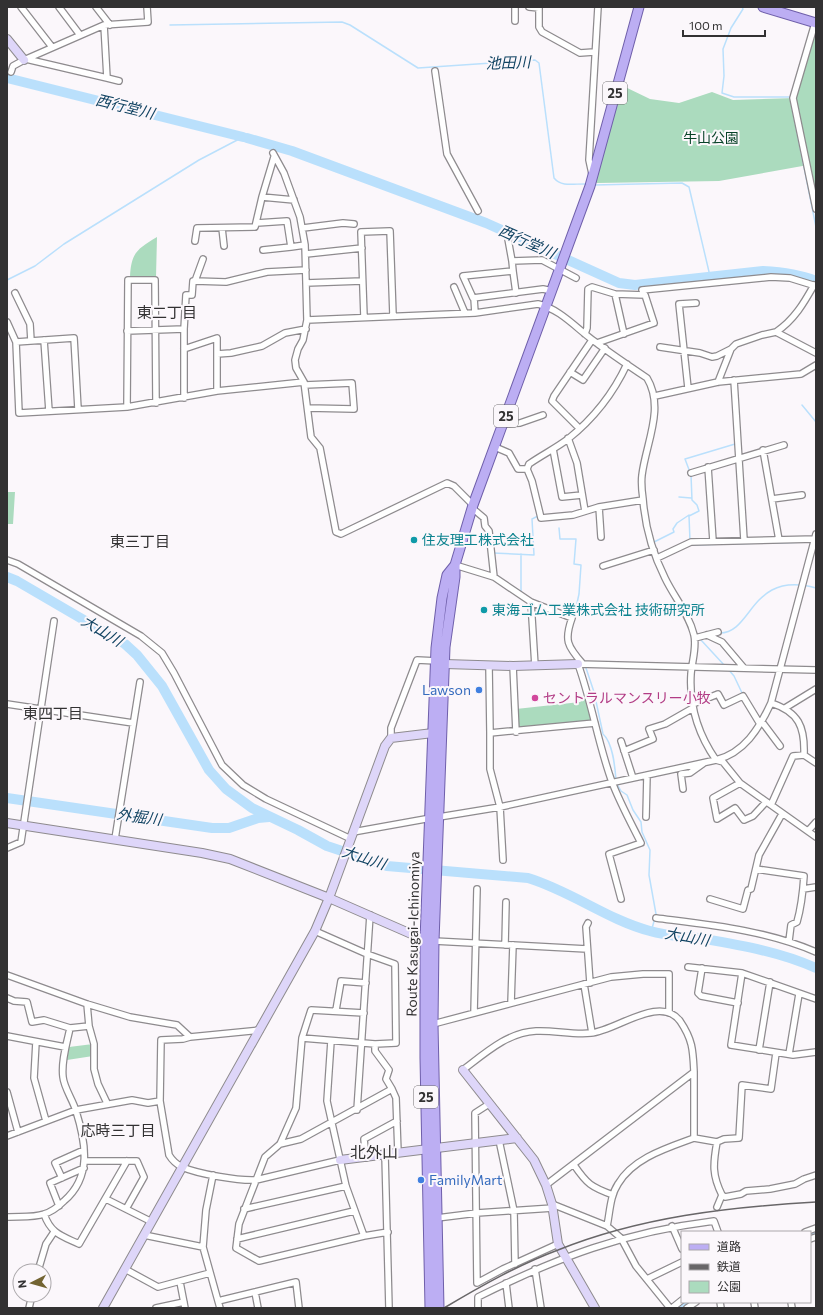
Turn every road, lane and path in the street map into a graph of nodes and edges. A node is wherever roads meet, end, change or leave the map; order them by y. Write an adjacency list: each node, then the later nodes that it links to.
1 (21, 7): 15 (street)
2 (59, 7): 13 (street)
3 (96, 7): 12 (street)
4 (147, 7): 12 (street)
5 (515, 7): 10 (street)
6 (529, 7): 16 (street)
7 (598, 7): 16 (street)
8 (639, 7): 22 (main road, Route Kasugai-Ichinomiya / 25)
9 (763, 7): 11 (main road)
10 (514, 22)
11 (815, 23): 25 (street)
12 (107, 25): 13 (street); 20 (street)
13 (80, 35): 15 (street)
14 (7, 39): 17 (street)
15 (52, 47): 17 (street)
16 (594, 52): 22 (street)
17 (25, 59): 19 (street); 20 (street)
18 (435, 71): 26 (street)
19 (11, 72)
20 (106, 78): 21 (street)
21 (119, 82)
22 (592, 181): 41 (main road, Route Kasugai-Ichinomiya / 25)
23 (262, 197): 24 (street); 24 (street); 27 (street)
24 (294, 200): 30 (street)
25 (816, 210)
26 (478, 212)
27 (257, 223): 29 (street); 35 (street)
28 (354, 224): 30 (street)
29 (222, 228): 32 (street); 34 (street)
30 (303, 228): 33 (street)
31 (508, 240): 40 (street)
32 (195, 241)
33 (305, 245): 35 (street); 38 (street)
34 (224, 246)
35 (291, 247): 37 (street)
36 (362, 248): 38 (street); 46 (street); 60 (street)
37 (263, 250)
38 (306, 254): 42 (street)
39 (203, 259): 45 (street)
40 (512, 261): 41 (street); 43 (street)
41 (560, 268): 44 (street); 51 (main road, Route Kasugai-Ichinomiya / 25)
42 (306, 270): 45 (street); 47 (street)
43 (513, 271): 53 (street); 55 (street)
44 (576, 278)
45 (195, 281): 65 (street)
46 (362, 281): 47 (street); 61 (street)
47 (306, 283): 62 (street)
48 (815, 286): 50 (street); 68 (street)
49 (454, 287): 58 (street)
50 (642, 290)
51 (552, 291): 53 (street); 57 (main road, Route Kasugai-Ichinomiya / 25)
52 (15, 293): 72 (street)
53 (516, 293): 55 (street)
54 (615, 294): 69 (street); 70 (street); 70 (street)
55 (474, 298): 59 (street)
56 (696, 303): 78 (street)
57 (547, 306): 59 (street); 69 (street); 98 (main road, Route Kasugai-Ichinomiya / 25)
58 (465, 313): 59 (street); 60 (street)
59 (475, 313)
60 (393, 316): 61 (street)
61 (364, 317): 62 (street)
62 (307, 320): 66 (street)
63 (7, 322): 74 (street)
64 (155, 329): 65 (street); 67 (street); 67 (street); 92 (street)
65 (184, 329): 77 (street)
66 (306, 330): 81 (street); 87 (street)
67 (127, 331): 93 (street)
68 (776, 332): 79 (street); 80 (street)
69 (585, 334): 73 (street)
70 (624, 334): 73 (street)
71 (44, 340): 72 (street); 95 (street); 96 (street)
72 (31, 341): 74 (street)
73 (594, 341): 76 (street); 84 (street)
74 (16, 342): 96 (street)
75 (660, 347): 78 (street)
76 (605, 348): 82 (street); 84 (street)
77 (184, 349): 81 (street); 91 (street)
78 (684, 350): 79 (street); 88 (street)
79 (731, 350): 86 (street)
80 (816, 353)
81 (217, 354): 89 (street)
82 (627, 364): 90 (street); 99 (street)
83 (816, 365): 85 (street)
84 (570, 372): 99 (street)
85 (734, 380): 86 (street); 105 (street)
86 (718, 382): 88 (street)
87 (305, 384): 89 (street); 94 (street); 94 (street)
88 (688, 388): 90 (street)
89 (217, 392): 91 (street)
90 (655, 396): 112 (street)
91 (184, 398): 92 (street)
92 (156, 403): 93 (street)
93 (128, 407): 95 (street)
94 (308, 408): 113 (street)
95 (78, 409): 96 (street)
96 (49, 411)
97 (543, 415): 98 (street)
98 (503, 424): 102 (main road, Route Kasugai-Ichinomiya / 25)
99 (579, 428): 100 (street)
100 (568, 438): 103 (street); 109 (street)
101 (784, 445): 104 (street)
102 (495, 447): 107 (street); 113 (main road, Route Kasugai-Ichinomiya / 25)
103 (553, 449): 107 (street); 109 (street)
104 (763, 450): 105 (street); 111 (street)
105 (739, 458): 106 (street); 118 (street)
106 (708, 467): 108 (street); 120 (street)
107 (527, 469): 115 (street)
108 (691, 473)
109 (582, 495): 115 (street)
110 (802, 495): 111 (street)
111 (772, 499): 119 (street)
112 (643, 500): 114 (street); 121 (street)
113 (473, 506): 124 (main road, Route Kasugai-Ichinomiya / 25); 126 (street)
114 (599, 507): 115 (street); 116 (street)
115 (584, 511)
116 (601, 537)
117 (816, 537): 119 (street); 140 (street)
118 (744, 540): 119 (street); 120 (street)
119 (779, 540)
120 (713, 541): 122 (street)
121 (654, 550): 122 (street); 125 (street)
122 (657, 558): 131 (street)
123 (7, 560): 178 (street)
124 (455, 565): 126 (street); 132 (main road, Route Kasugai-Ichinomiya / 25); 133 (main road, Route Kasugai-Ichinomiya / 25)
125 (603, 566)
126 (494, 577): 127 (street)
127 (531, 602): 134 (street); 137 (street)
128 (54, 621): 148 (street)
129 (718, 632): 130 (street)
130 (707, 635): 131 (street); 139 (street)
131 (695, 638): 138 (street)
132 (435, 661): 133 (street); 153 (main road, Route Kasugai-Ichinomiya / 25); 155 (street)
133 (445, 664): 135 (street); 172 (main road, Route Kasugai-Ichinomiya / 25)
134 (581, 664): 137 (street); 138 (street); 150 (street)
135 (489, 666): 136 (street); 154 (street)
136 (513, 666): 137 (street); 152 (street)
137 (535, 666)
138 (692, 667): 139 (street); 146 (street)
139 (744, 668): 140 (street)
140 (781, 669): 141 (street); 144 (street)
141 (816, 670)
142 (140, 682): 149 (street)
143 (816, 689): 147 (street)
144 (771, 703): 147 (street); 151 (street)
145 (7, 704): 148 (street)
146 (693, 706): 151 (street); 158 (street); 160 (street)
147 (784, 708): 159 (street)
148 (41, 709): 149 (street); 175 (street)
149 (133, 723): 179 (street)
150 (595, 723): 152 (street); 165 (street)
151 (761, 723): 157 (street); 160 (street)
152 (516, 732): 154 (street)
153 (433, 733): 155 (street); 172 (main road, Route Kasugai-Ichinomiya / 25)
154 (490, 734): 169 (street)
155 (391, 738): 178 (street)
156 (621, 741): 158 (street)
157 (780, 746)
158 (624, 751): 164 (street)
159 (804, 755): 162 (street); 168 (street)
160 (716, 760): 161 (street); 166 (street)
161 (705, 762): 163 (street); 167 (street)
162 (816, 763)
163 (647, 775): 164 (street); 171 (street)
164 (634, 778): 165 (street)
165 (612, 782): 169 (street); 187 (street)
166 (740, 783): 168 (street); 168 (street)
167 (683, 789)
168 (769, 804): 170 (street)
169 (500, 807): 172 (street); 181 (street)
170 (782, 814): 176 (street); 182 (street)
171 (646, 817)
172 (435, 818): 178 (street); 194 (main road, Route Kasugai-Ichinomiya / 25)
173 (816, 822): 176 (street)
174 (7, 823): 175 (street)
175 (23, 825): 179 (street); 180 (street)
176 (808, 831): 177 (street)
177 (816, 837)
178 (351, 838): 186 (street)
179 (115, 839): 186 (street)
180 (7, 848)
181 (503, 860)
182 (756, 869): 185 (street); 188 (street)
183 (816, 887): 185 (street)
184 (477, 889): 196 (street)
185 (803, 889): 195 (street)
186 (329, 898): 190 (street); 193 (street)
187 (621, 899)
188 (710, 899)
189 (506, 902): 197 (street)
190 (370, 915): 194 (street); 201 (street)
191 (656, 918): 195 (street)
192 (588, 923): 199 (street)
193 (315, 931): 201 (street); 223 (street)
194 (429, 940): 196 (street); 220 (main road, Route Kasugai-Ichinomiya / 25); 257 (main road, Route Kasugai-Ichinomiya / 25)
195 (789, 941): 200 (street)
196 (476, 943): 197 (street); 219 (street)
197 (505, 945): 198 (street)
198 (513, 945): 199 (street); 213 (street)
199 (587, 949): 206 (street)
200 (816, 952)
201 (367, 954): 208 (street); 231 (street)
202 (688, 967): 203 (street)
203 (702, 968): 204 (street); 214 (street)
204 (742, 973): 207 (street); 214 (street)
205 (7, 975): 215 (street)
206 (590, 982): 209 (street); 217 (street)
207 (770, 982): 210 (street); 233 (street)
208 (366, 983): 216 (street); 218 (street)
209 (584, 984): 213 (street); 224 (street)
210 (799, 994): 212 (street); 236 (street)
211 (7, 998): 222 (street)
212 (816, 999)
213 (511, 1003): 219 (street)
214 (738, 1003): 233 (street)
215 (88, 1004): 221 (street); 226 (street)
216 (336, 1010): 218 (street); 227 (street)
217 (669, 1012): 224 (street); 238 (street)
218 (364, 1013): 230 (street)
219 (474, 1013): 220 (street)
220 (433, 1024): 257 (main road, Route Kasugai-Ichinomiya / 25)
221 (89, 1026): 222 (street); 242 (street)
222 (70, 1028): 232 (street)
223 (260, 1030): 226 (street); 266 (street)
224 (592, 1033): 237 (street)
225 (7, 1036): 229 (street)
226 (190, 1037): 241 (street)
227 (302, 1038): 228 (street); 255 (street)
228 (331, 1041): 230 (street); 248 (street)
229 (36, 1042): 232 (street); 246 (street)
230 (362, 1043): 231 (street); 245 (street)
231 (375, 1044): 239 (street)
232 (66, 1048): 244 (street)
233 (759, 1050): 235 (street)
234 (816, 1052): 236 (street)
235 (776, 1053): 236 (street); 254 (street)
236 (789, 1054)
237 (463, 1070): 243 (street)
238 (694, 1072): 252 (street); 265 (street)
239 (392, 1089): 245 (street); 247 (street)
240 (7, 1092): 249 (street)
241 (160, 1101): 242 (street); 266 (street)
242 (107, 1104): 244 (street)
243 (489, 1104): 251 (street); 256 (street)
244 (76, 1110): 246 (street); 258 (street)
245 (357, 1110): 248 (street)
246 (46, 1121): 249 (street)
247 (397, 1121): 259 (street); 261 (street)
248 (332, 1122): 255 (street); 262 (street)
249 (18, 1132): 250 (street)
250 (7, 1136)
251 (516, 1138): 253 (street); 272 (street)
252 (694, 1138): 254 (street); 274 (street)
253 (499, 1140): 256 (street); 283 (street)
254 (717, 1142): 275 (street)
255 (280, 1144): 271 (street)
256 (474, 1144): 257 (street); 284 (street)
257 (432, 1149): 259 (street); 287 (main road, Route Kasugai-Ichinomiya / 25); 321 (main road, Route Kasugai-Ichinomiya / 25)
258 (84, 1150): 263 (street); 270 (street)
259 (398, 1153): 260 (street)
260 (385, 1155): 261 (street); 293 (street)
261 (366, 1158): 262 (street)
262 (340, 1160): 271 (street); 273 (street)
263 (84, 1161): 264 (street); 267 (street)
264 (127, 1161): 276 (street); 280 (street)
265 (574, 1165): 272 (street); 274 (street)
266 (182, 1167): 269 (street); 288 (street)
267 (84, 1168): 270 (street); 277 (street)
268 (816, 1174): 275 (street)
269 (213, 1175): 271 (street); 300 (street)
270 (62, 1178): 277 (street)
271 (256, 1180): 281 (street)
272 (546, 1185): 278 (street)
273 (346, 1186): 281 (street); 282 (street)
274 (613, 1195): 289 (street)
275 (722, 1195): 279 (street)
276 (106, 1199): 280 (street); 292 (street)
277 (60, 1206): 285 (street)
278 (552, 1206): 283 (street); 289 (street); 298 (street)
279 (717, 1207)
280 (126, 1209): 288 (street)
281 (244, 1210): 297 (street)
282 (354, 1211): 295 (street); 297 (street)
283 (514, 1211): 284 (street); 304 (street)
284 (477, 1213): 287 (street); 304 (street)
285 (44, 1214): 286 (street); 292 (street)
286 (7, 1217)
287 (437, 1218): 322 (main road, Route Kasugai-Ichinomiya / 25)
288 (152, 1222): 294 (street)
289 (607, 1226): 296 (street)
290 (672, 1226): 291 (street); 296 (street); 299 (street)
291 (718, 1231)
292 (54, 1232): 303 (street)
293 (388, 1232): 295 (street); 320 (street)
294 (144, 1235): 300 (street); 305 (street)
295 (364, 1236): 297 (street)
296 (621, 1238): 301 (street); 308 (street)
297 (237, 1239)
298 (558, 1244): 301 (street); 304 (street)
299 (681, 1246)
300 (203, 1247): 307 (street)
301 (564, 1257): 306 (street); 326 (street)
302 (681, 1262): 308 (street)
303 (40, 1263)
304 (515, 1264)
305 (125, 1269): 309 (street); 315 (street)
306 (535, 1269): 310 (street); 325 (street)
307 (210, 1273): 309 (street); 312 (street)
308 (647, 1279): 327 (street)
309 (180, 1282): 314 (street)
310 (506, 1283): 323 (street); 324 (street)
311 (255, 1292): 312 (street); 318 (street); 319 (street)
312 (218, 1301): 317 (street)
313 (681, 1301): 327 (street)
314 (185, 1305): 316 (street)
315 (103, 1308)
316 (156, 1308)
317 (220, 1308)
318 (258, 1308)
319 (299, 1308)
320 (389, 1308)
321 (430, 1308)
322 (439, 1308)
323 (478, 1308)
324 (509, 1308)
325 (541, 1308)
326 (595, 1308)
327 (671, 1308)

